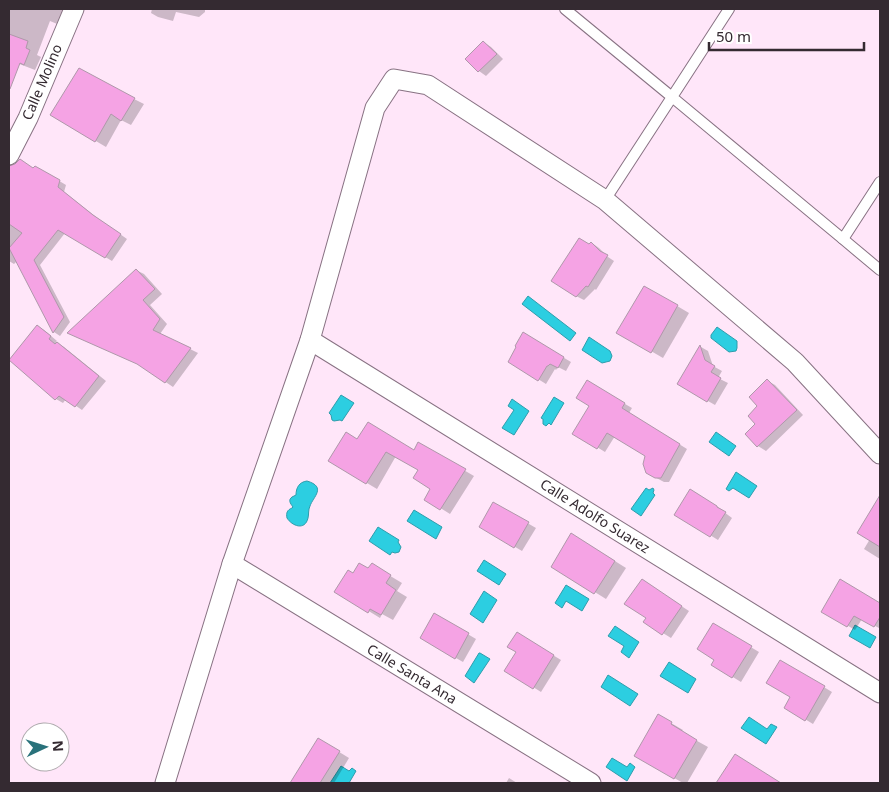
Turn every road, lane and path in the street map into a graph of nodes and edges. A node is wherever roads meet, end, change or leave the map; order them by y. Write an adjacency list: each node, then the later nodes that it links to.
1 (74, 9): 5 (street, Calle Molino)
2 (565, 9): 4 (lane)
3 (729, 9): 4 (lane)
4 (672, 97): 7 (lane); 8 (lane)
5 (9, 155)
6 (880, 182): 8 (lane)
7 (605, 200): 10 (street); 11 (street)
8 (843, 239): 9 (lane)
9 (880, 270)
10 (310, 340): 12 (street); 13 (street, Calle Adolfo Suarez)
11 (880, 454)
12 (232, 564): 14 (street); 15 (street, Calle Santa Ana)
13 (880, 693)
14 (168, 782)
15 (591, 783)

